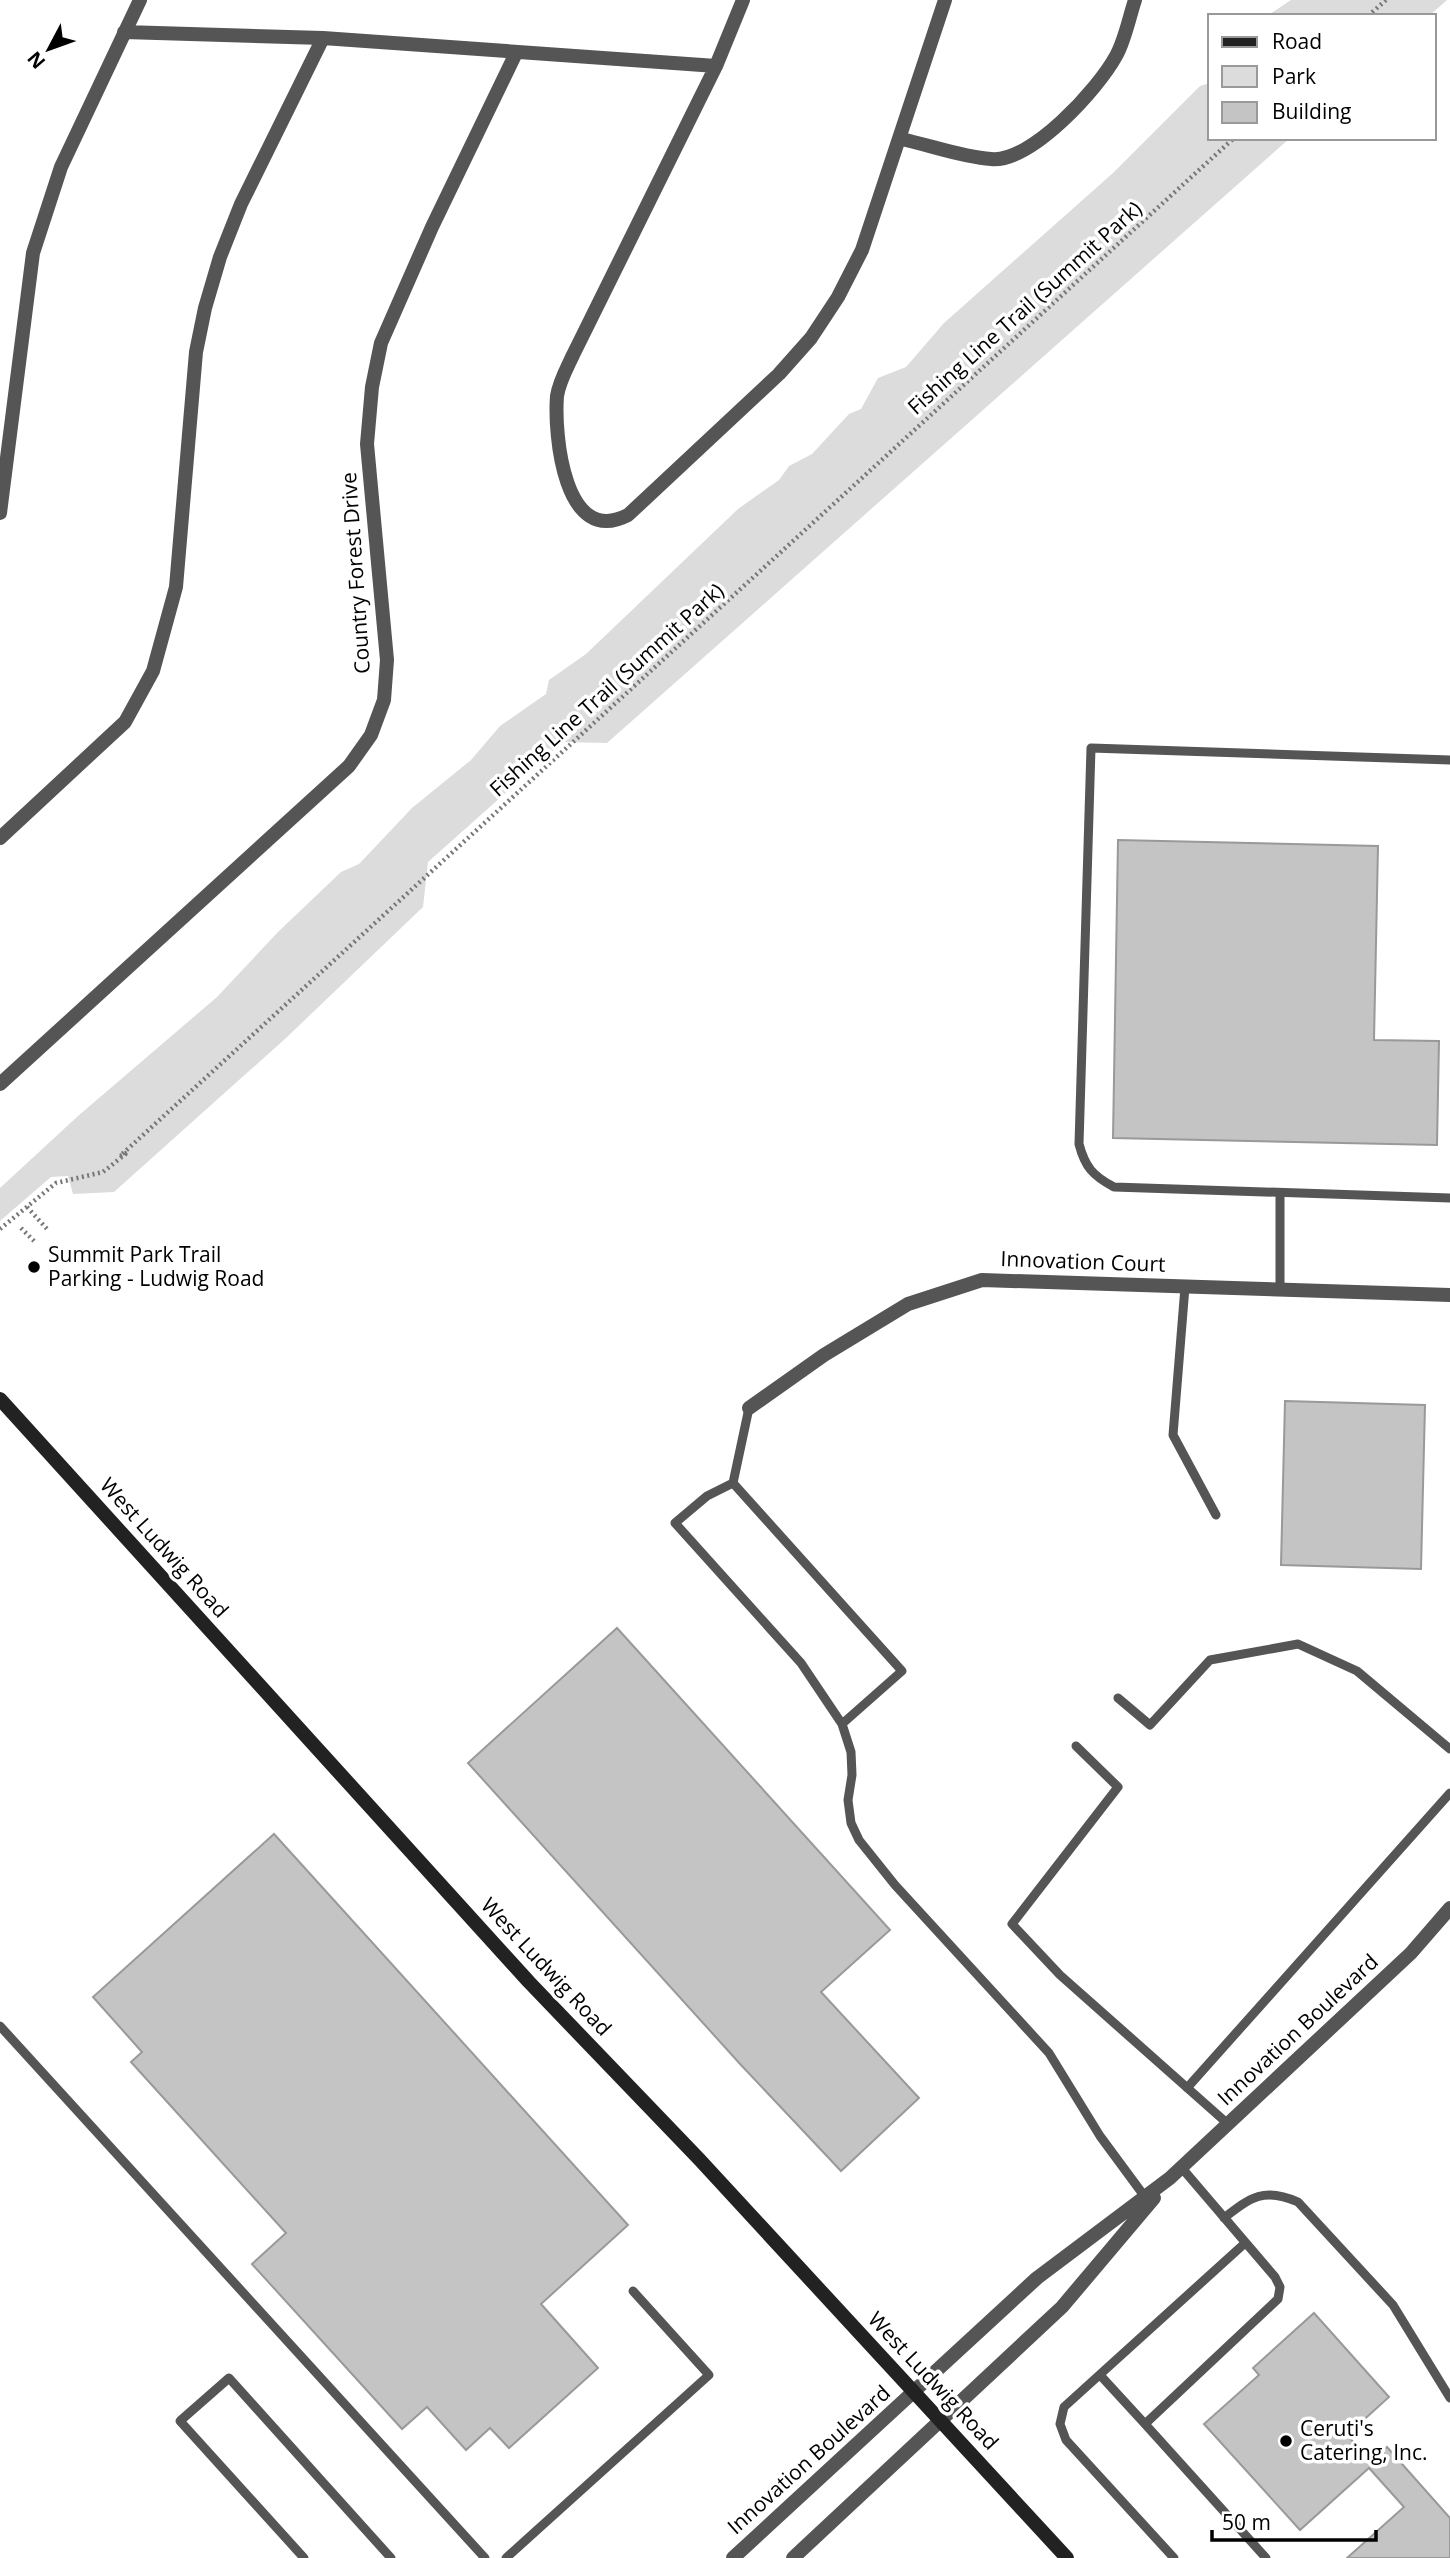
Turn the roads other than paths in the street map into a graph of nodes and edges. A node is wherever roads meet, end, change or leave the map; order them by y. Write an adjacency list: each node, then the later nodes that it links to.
1 (140, 0): 5 (street)
2 (743, 0): 8 (street)
3 (945, 0): 9 (street)
4 (1135, 0): 9 (street)
5 (124, 32): 6 (street); 10 (street)
6 (323, 38): 7 (street); 12 (street)
7 (516, 53): 8 (street); 13 (street, Country Forest Drive)
8 (716, 66): 9 (street)
9 (901, 139)
10 (0, 513)
11 (1450, 760): 14 (lane)
12 (0, 838)
13 (0, 1084)
14 (1280, 1194): 15 (lane); 17 (lane)
15 (1450, 1198)
16 (1185, 1287): 17 (street, Innovation Court); 20 (street, Innovation Court); 22 (lane)
17 (1280, 1289): 18 (street, Innovation Court)
18 (1450, 1295)
19 (0, 1399): 39 (main road, West Ludwig Road)
20 (749, 1408): 21 (lane)
21 (733, 1483): 24 (lane); 24 (lane)
22 (1216, 1515)
23 (1118, 1699): 26 (lane)
24 (842, 1724): 34 (lane)
25 (1076, 1746): 30 (lane)
26 (1450, 1749)
27 (1450, 1793): 30 (lane)
28 (1450, 1908): 31 (street, Innovation Boulevard)
29 (0, 2026): 45 (lane)
30 (1187, 2088): 31 (lane)
31 (1228, 2124): 32 (street, Innovation Boulevard)
32 (1181, 2167): 33 (street, Innovation Boulevard); 35 (lane)
33 (1170, 2178): 34 (street, Innovation Boulevard); 41 (street, Innovation Boulevard)
34 (1145, 2197): 39 (street, Innovation Boulevard)
35 (1224, 2218): 36 (lane); 40 (lane)
36 (1244, 2244): 38 (lane); 42 (lane)
37 (633, 2291): 46 (lane)
38 (1100, 2375): 42 (lane); 50 (lane)
39 (915, 2393): 41 (main road, West Ludwig Road); 47 (street, Innovation Boulevard)
40 (1450, 2398)
41 (941, 2421): 48 (street, Innovation Boulevard); 49 (main road, West Ludwig Road)
42 (1145, 2424): 51 (lane)
43 (304, 2558): 44 (lane)
44 (391, 2558)
45 (484, 2558)
46 (506, 2558)
47 (733, 2558)
48 (793, 2558)
49 (1066, 2558)
50 (1174, 2558)
51 (1266, 2558)

